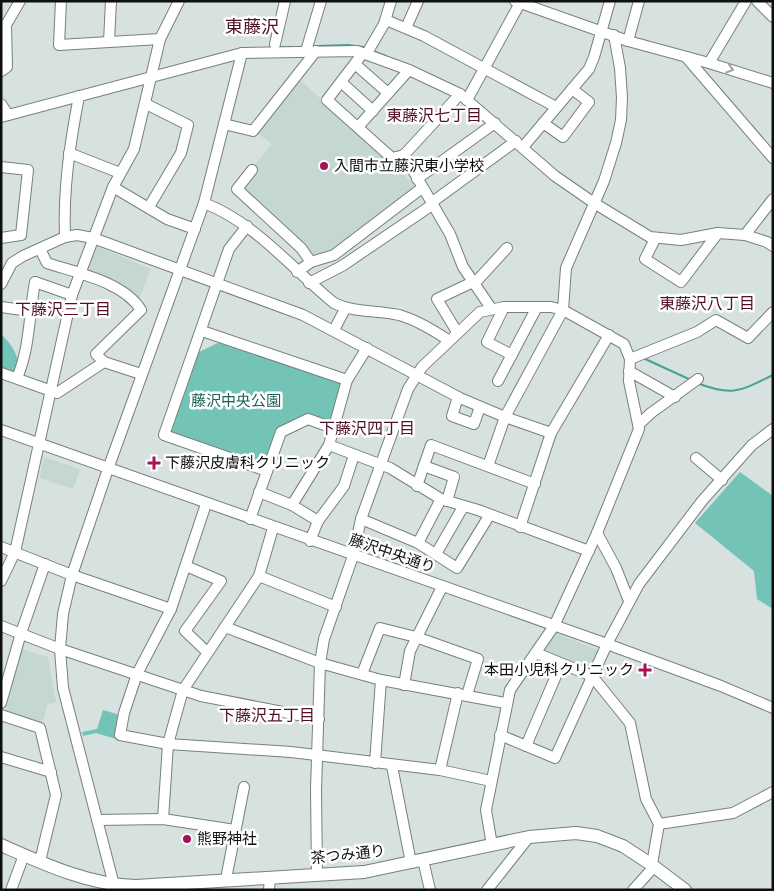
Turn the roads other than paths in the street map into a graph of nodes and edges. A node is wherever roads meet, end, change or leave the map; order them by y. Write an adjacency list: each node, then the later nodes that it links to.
1 (20, 1): 16 (street)
2 (61, 1): 22 (street)
3 (111, 1): 22 (street)
4 (179, 1): 20 (street)
5 (285, 1): 23 (street)
6 (321, 1): 24 (street)
7 (392, 1): 15 (street)
8 (418, 1): 17 (street)
9 (610, 1): 18 (street)
10 (639, 1): 21 (street)
11 (746, 1): 28 (street)
12 (757, 1): 14 (street)
13 (518, 2): 18 (street); 30 (street)
14 (773, 17)
15 (386, 20): 17 (street); 26 (street)
16 (4, 25): 32 (street)
17 (406, 28): 30 (street)
18 (601, 31): 19 (street); 36 (street)
19 (614, 35): 21 (street); 61 (street)
20 (160, 39): 22 (street); 33 (street)
21 (628, 41): 27 (street)
22 (108, 42)
23 (275, 44)
24 (311, 51): 25 (street); 26 (street); 47 (street)
25 (242, 53): 33 (street); 47 (street)
26 (365, 53): 29 (street); 31 (street)
27 (686, 56): 28 (street); 52 (street)
28 (710, 63): 35 (street, one-way to 35)
29 (355, 64): 34 (street); 37 (street)
30 (485, 68): 39 (street); 42 (street)
31 (409, 70): 37 (street); 39 (street)
32 (1, 71)
33 (149, 78): 38 (street); 41 (street)
34 (341, 82): 43 (street); 48 (street)
35 (773, 83)
36 (572, 89): 42 (street); 46 (street)
37 (388, 93): 43 (street)
38 (79, 96): 44 (street); 50 (street)
39 (463, 97): 45 (street); 51 (street)
40 (1, 104): 44 (street)
41 (146, 104): 55 (street); 62 (street)
42 (556, 107): 46 (street)
43 (373, 111): 48 (street)
44 (5, 116)
45 (495, 123): 49 (street); 56 (street)
46 (543, 123): 49 (street)
47 (224, 124): 59 (street)
48 (358, 127): 51 (street)
49 (519, 144): 60 (street); 61 (street)
50 (68, 153): 55 (street); 67 (street)
51 (404, 155): 56 (street)
52 (773, 158)
53 (1, 167): 68 (street)
54 (252, 170): 74 (street)
55 (120, 173): 57 (street)
56 (419, 183): 60 (street); 74 (street)
57 (113, 187): 62 (street); 69 (street)
58 (773, 200): 66 (street)
59 (204, 203): 63 (street); 64 (street)
60 (431, 204): 79 (street); 80 (street)
61 (594, 204): 70 (street); 88 (street)
62 (149, 207): 64 (street)
63 (247, 226): 76 (street); 81 (street)
64 (195, 229): 75 (street)
65 (718, 234): 66 (street); 70 (street); 70 (street)
66 (745, 235): 71 (street)
67 (66, 237): 69 (street); 73 (street)
68 (1, 238)
69 (93, 238): 75 (street); 77 (street)
70 (655, 239)
71 (771, 241)
72 (507, 248): 80 (street)
73 (40, 249): 77 (street); 78 (street)
74 (311, 262): 76 (street)
75 (180, 270): 81 (street); 102 (street)
76 (297, 272): 79 (street)
77 (80, 274): 82 (street); 99 (street)
78 (2, 278)
79 (310, 283): 87 (street)
80 (474, 283): 86 (street); 93 (street)
81 (218, 284): 91 (street); 92 (street)
82 (72, 295): 89 (street); 108 (street)
83 (1, 306): 89 (street)
84 (504, 307): 85 (street); 86 (street); 97 (street)
85 (537, 307): 88 (street); 97 (street)
86 (491, 308): 93 (street)
87 (345, 309): 92 (street); 95 (street)
88 (563, 310): 94 (street); 112 (street)
89 (30, 311): 104 (street)
90 (773, 312): 98 (street)
91 (202, 330): 106 (street); 126 (street)
92 (334, 330): 96 (street)
93 (457, 332): 95 (street)
94 (609, 334): 98 (street); 117 (street)
95 (448, 340): 103 (street)
96 (367, 348): 103 (street); 106 (street)
97 (512, 355): 107 (street)
98 (630, 360): 100 (street)
99 (104, 362): 102 (street); 108 (street)
100 (629, 371): 110 (street); 113 (street)
101 (1, 373): 104 (street)
102 (141, 374): 125 (street)
103 (417, 374): 109 (street); 122 (street)
104 (17, 378): 108 (street)
105 (698, 379): 110 (street)
106 (347, 380): 114 (street)
107 (498, 382)
108 (50, 391): 118 (street)
109 (458, 397): 111 (street); 111 (street)
110 (675, 397): 113 (street)
111 (480, 407): 112 (street)
112 (505, 417): 117 (street); 124 (street)
113 (638, 425): 141 (street)
114 (333, 428): 119 (street); 126 (street)
115 (773, 428): 127 (street)
116 (1, 430): 118 (street, 藤沢中央通り)
117 (551, 433): 128 (street)
118 (40, 444): 125 (street, 藤沢中央通り); 146 (street)
119 (329, 445): 120 (street); 133 (street)
120 (354, 454): 122 (street); 138 (street)
121 (696, 458): 127 (street)
122 (381, 465): 129 (street); 137 (street)
123 (424, 466): 124 (street); 129 (street); 131 (street)
124 (488, 466): 128 (street)
125 (108, 469): 132 (street, 藤沢中央通り); 151 (street)
126 (266, 471): 130 (street)
127 (722, 480): 155 (street)
128 (535, 484): 139 (street)
129 (417, 486): 131 (street)
130 (259, 492): 133 (street); 136 (street)
131 (444, 500): 134 (street); 143 (street)
132 (206, 504): 136 (street, 藤沢中央通り); 150 (street)
133 (292, 505): 138 (street)
134 (463, 507): 135 (street); 147 (street)
135 (490, 516): 139 (street); 147 (street)
136 (250, 519): 140 (street, 藤沢中央通り)
137 (361, 519): 143 (street); 148 (street)
138 (318, 521): 142 (street)
139 (520, 527): 145 (street)
140 (273, 528): 142 (street, 藤沢中央通り); 152 (street)
141 (597, 533): 145 (street); 155 (street)
142 (310, 541): 148 (street, 藤沢中央通り)
143 (418, 543): 147 (street)
144 (1, 547): 146 (street)
145 (589, 551): 159 (street)
146 (15, 552): 149 (street); 153 (street)
147 (436, 554)
148 (353, 556): 154 (street, 藤沢中央通り); 156 (street)
149 (45, 564): 151 (street); 161 (street)
150 (186, 566): 157 (street); 165 (street)
151 (72, 575): 157 (street); 164 (street)
152 (259, 576): 156 (street); 160 (street)
153 (1, 581)
154 (442, 587): 159 (street, 藤沢中央通り); 162 (street)
155 (629, 601): 163 (street)
156 (336, 607): 167 (street)
157 (171, 609): 169 (street)
158 (1, 626): 161 (street)
159 (554, 626): 163 (street, 藤沢中央通り); 166 (street)
160 (225, 627): 165 (street); 167 (street)
161 (21, 633): 164 (street); 176 (street)
162 (416, 637): 170 (street); 173 (street); 175 (street)
163 (607, 644): 171 (street); 178 (street, 藤沢中央通り)
164 (60, 649): 169 (street); 194 (street)
165 (207, 652): 174 (street)
166 (536, 653): 168 (street); 177 (street)
167 (320, 663): 170 (street); 180 (street)
168 (561, 664): 171 (street); 183 (street)
169 (137, 674): 174 (street); 182 (street)
170 (362, 674): 172 (street)
171 (592, 676): 183 (street); 195 (street)
172 (381, 680): 173 (street); 186 (street)
173 (404, 684): 175 (street)
174 (183, 690): 180 (street); 182 (street)
175 (462, 694): 177 (street); 188 (street)
176 (1, 703)
177 (505, 703): 181 (street)
178 (773, 708)
179 (1, 715): 189 (street)
180 (319, 719): 184 (street)
181 (500, 736): 183 (street); 190 (street)
182 (168, 744): 184 (street); 193 (street)
183 (526, 746)
184 (317, 756): 186 (street); 204 (street)
185 (1, 757): 189 (street)
186 (375, 763): 187 (street)
187 (392, 766): 188 (street); 202 (street)
188 (440, 770): 190 (street)
189 (51, 772): 201 (street)
190 (491, 781): 198 (street)
191 (244, 787): 196 (street)
192 (773, 792): 195 (street)
193 (163, 819): 194 (street); 196 (street)
194 (97, 820): 208 (street)
195 (658, 824): 203 (street)
196 (235, 830): 205 (street)
197 (529, 837): 198 (main road, 茶つみ通り); 203 (main road, 茶つみ通り); 211 (street)
198 (492, 845): 202 (main road, 茶つみ通り)
199 (1, 846): 200 (main road, 茶つみ通り)
200 (24, 855): 201 (main road, 茶つみ通り); 209 (street)
201 (40, 862): 208 (main road, 茶つみ通り)
202 (417, 862): 204 (main road, 茶つみ通り); 210 (street)
203 (652, 865): 212 (street); 213 (main road, 茶つみ通り)
204 (317, 875): 206 (main road, 茶つみ通り)
205 (226, 879): 206 (main road, 茶つみ通り); 207 (main road, 茶つみ通り)
206 (270, 883)
207 (159, 887): 208 (main road, 茶つみ通り)
208 (114, 888)
209 (11, 890)
210 (430, 890)
211 (488, 890)
212 (633, 890)
213 (685, 890)

